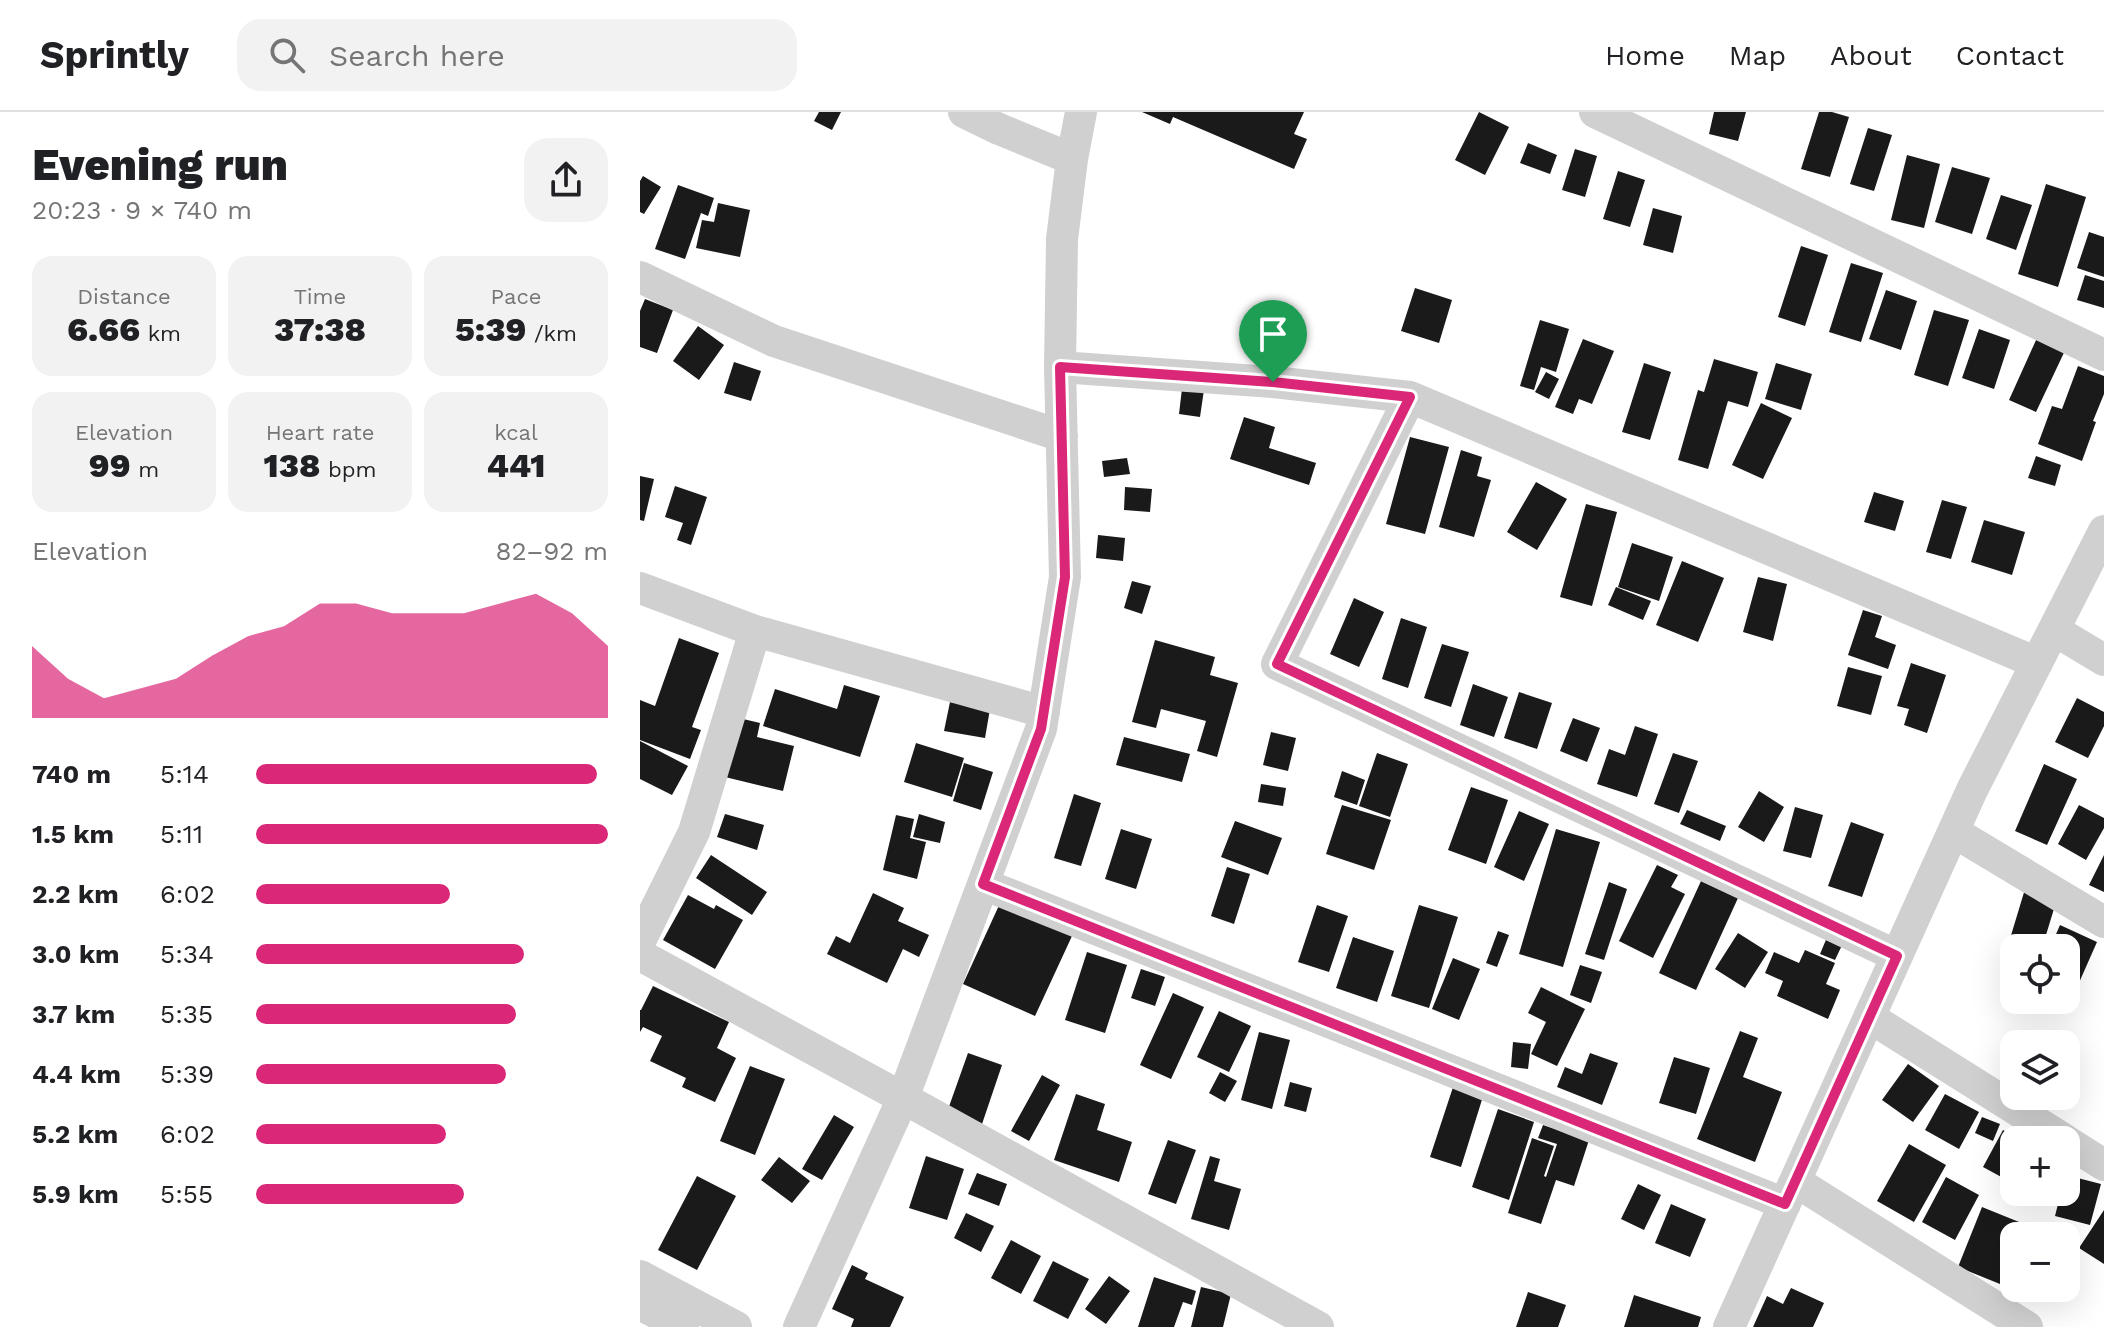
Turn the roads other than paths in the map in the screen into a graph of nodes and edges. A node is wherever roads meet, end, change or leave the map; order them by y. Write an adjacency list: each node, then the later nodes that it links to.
1 (964, 112): 4 (street)
2 (1081, 112): 4 (street)
3 (1595, 112): 6 (street)
4 (1072, 159): 7 (street)
5 (640, 277): 9 (street)
6 (2104, 355)
7 (1060, 367): 8 (street); 9 (street)
8 (1410, 397): 15 (street); 22 (street)
9 (1062, 436): 16 (street)
10 (2104, 531): 12 (street)
11 (640, 588): 13 (street)
12 (2054, 630): 14 (street); 15 (street)
13 (755, 631): 16 (street); 20 (street)
14 (2104, 660)
15 (2037, 663): 17 (street)
16 (1044, 712): 18 (street)
17 (1954, 832): 19 (street); 22 (street)
18 (983, 884): 24 (street); 28 (street)
19 (2104, 922)
20 (640, 941)
21 (640, 955): 24 (street)
22 (1897, 956): 23 (street)
23 (1869, 1017): 25 (street); 28 (street)
24 (903, 1098): 33 (street); 34 (street)
25 (2043, 1126)
26 (2080, 1150): 27 (street)
27 (2104, 1165)
28 (1790, 1193): 35 (street); 36 (street)
29 (640, 1276): 31 (street)
30 (640, 1304): 32 (street)
31 (720, 1323)
32 (683, 1327)
33 (799, 1327)
34 (1318, 1327)
35 (1729, 1327)
36 (2027, 1327)

